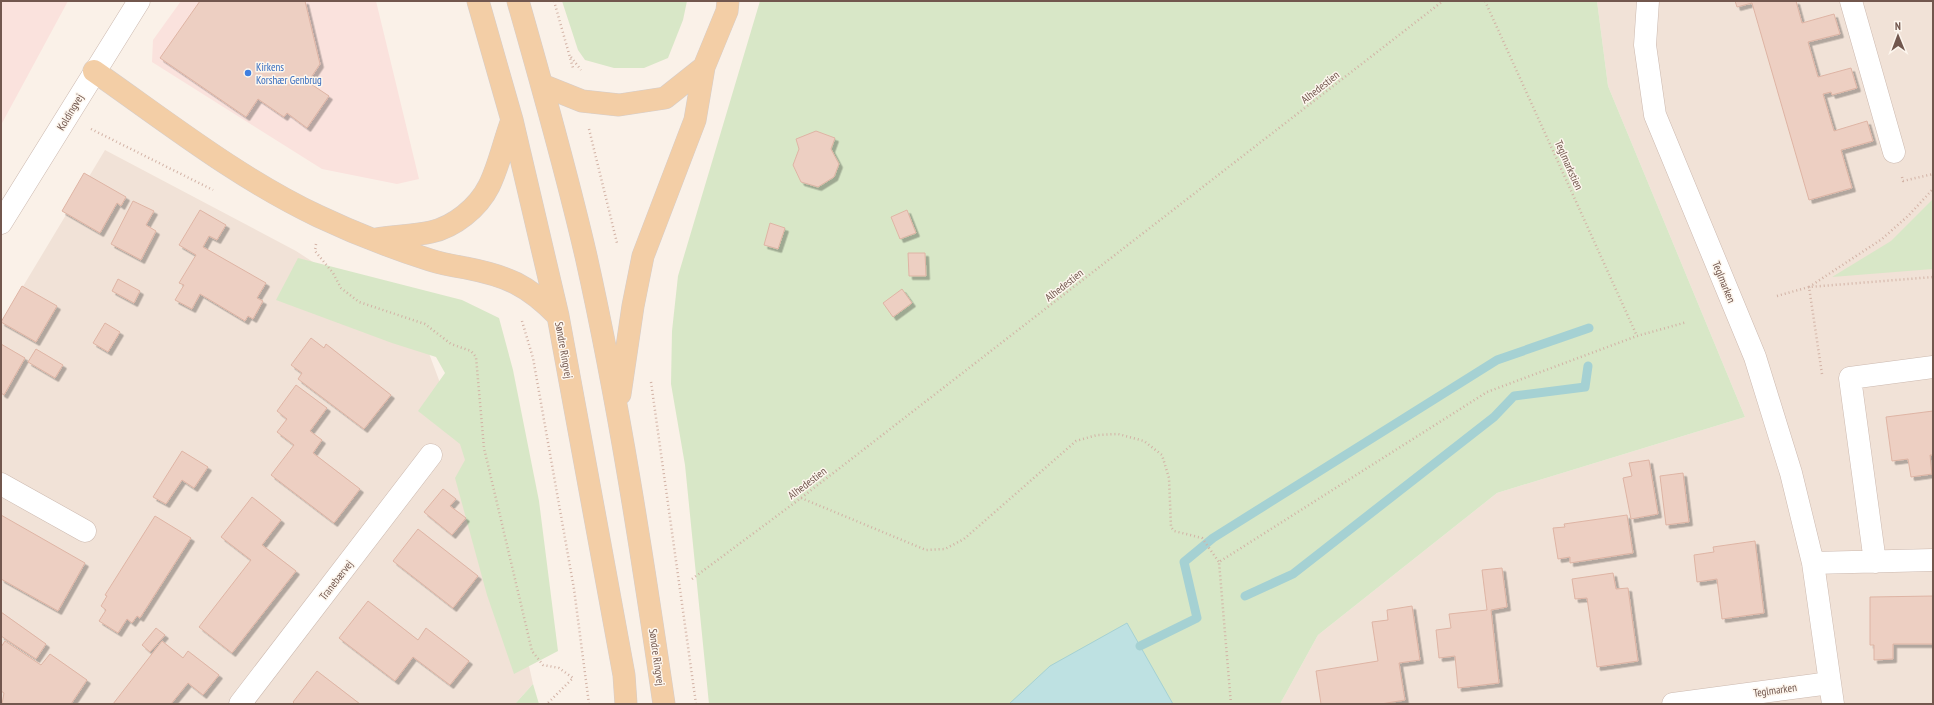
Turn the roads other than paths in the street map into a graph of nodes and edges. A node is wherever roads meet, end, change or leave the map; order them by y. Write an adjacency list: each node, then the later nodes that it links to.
1 (139, 1): 8 (street, Koldingvej)
2 (478, 1): 10 (main road, Søndre Ringvej)
3 (518, 1): 9 (main road, Søndre Ringvej)
4 (728, 1): 7 (main road)
5 (1648, 1): 22 (street, Teglmarken)
6 (1851, 1): 11 (street)
7 (704, 67): 9 (main road); 16 (main road)
8 (94, 71): 12 (street, Koldingvej); 13 (main road)
9 (542, 85): 16 (main road, Søndre Ringvej)
10 (512, 120): 13 (main road); 14 (main road, Søndre Ringvej)
11 (1894, 152)
12 (1, 224)
13 (371, 239): 14 (main road)
14 (558, 316): 25 (main road, Søndre Ringvej)
15 (1933, 367): 21 (street)
16 (617, 409): 26 (main road, Søndre Ringvej)
17 (432, 455): 24 (street, Tranebærvej)
18 (1, 484): 19 (street)
19 (86, 531)
20 (1933, 560): 21 (street)
21 (1875, 562): 22 (street)
22 (1813, 563): 23 (street, Teglmarken)
23 (1830, 683): 27 (street, Teglmarken); 28 (street, Teglmarken)
24 (240, 704)
25 (626, 704)
26 (664, 704)
27 (1673, 704)
28 (1833, 704)

